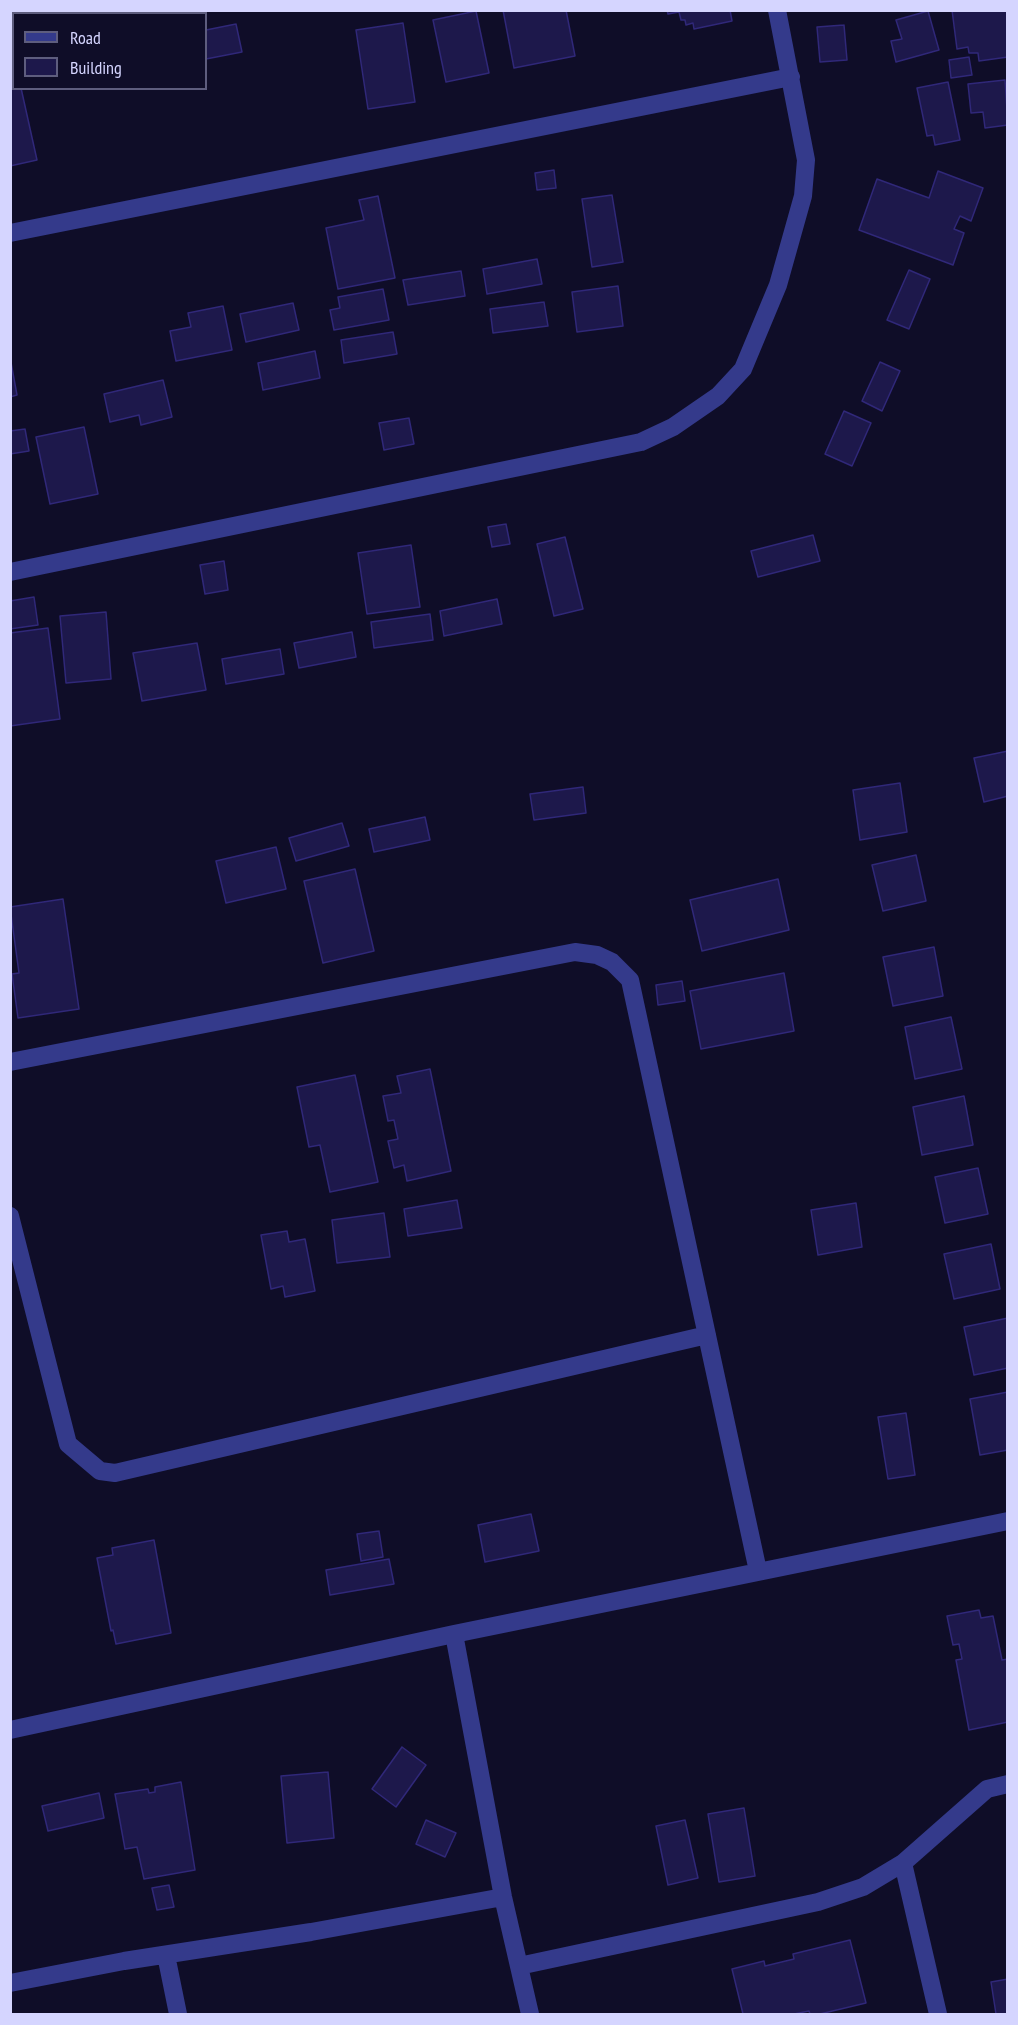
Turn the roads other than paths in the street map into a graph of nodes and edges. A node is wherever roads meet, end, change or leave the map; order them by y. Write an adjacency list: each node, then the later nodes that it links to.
1 (777, 10): 2 (street)
2 (790, 77): 3 (street); 4 (street)
3 (10, 233)
4 (10, 572)
5 (10, 1062): 7 (street)
6 (10, 1216): 7 (street)
7 (707, 1335): 9 (street)
8 (1008, 1521): 9 (street)
9 (758, 1571): 10 (street)
10 (454, 1634): 11 (street); 14 (street)
11 (10, 1730)
12 (1008, 1784): 13 (street)
13 (903, 1863): 16 (street); 20 (street)
14 (504, 1897): 15 (street); 16 (street)
15 (166, 1955): 17 (street); 18 (street)
16 (519, 1966): 19 (street)
17 (10, 1983)
18 (178, 2014)
19 (530, 2014)
20 (938, 2014)

